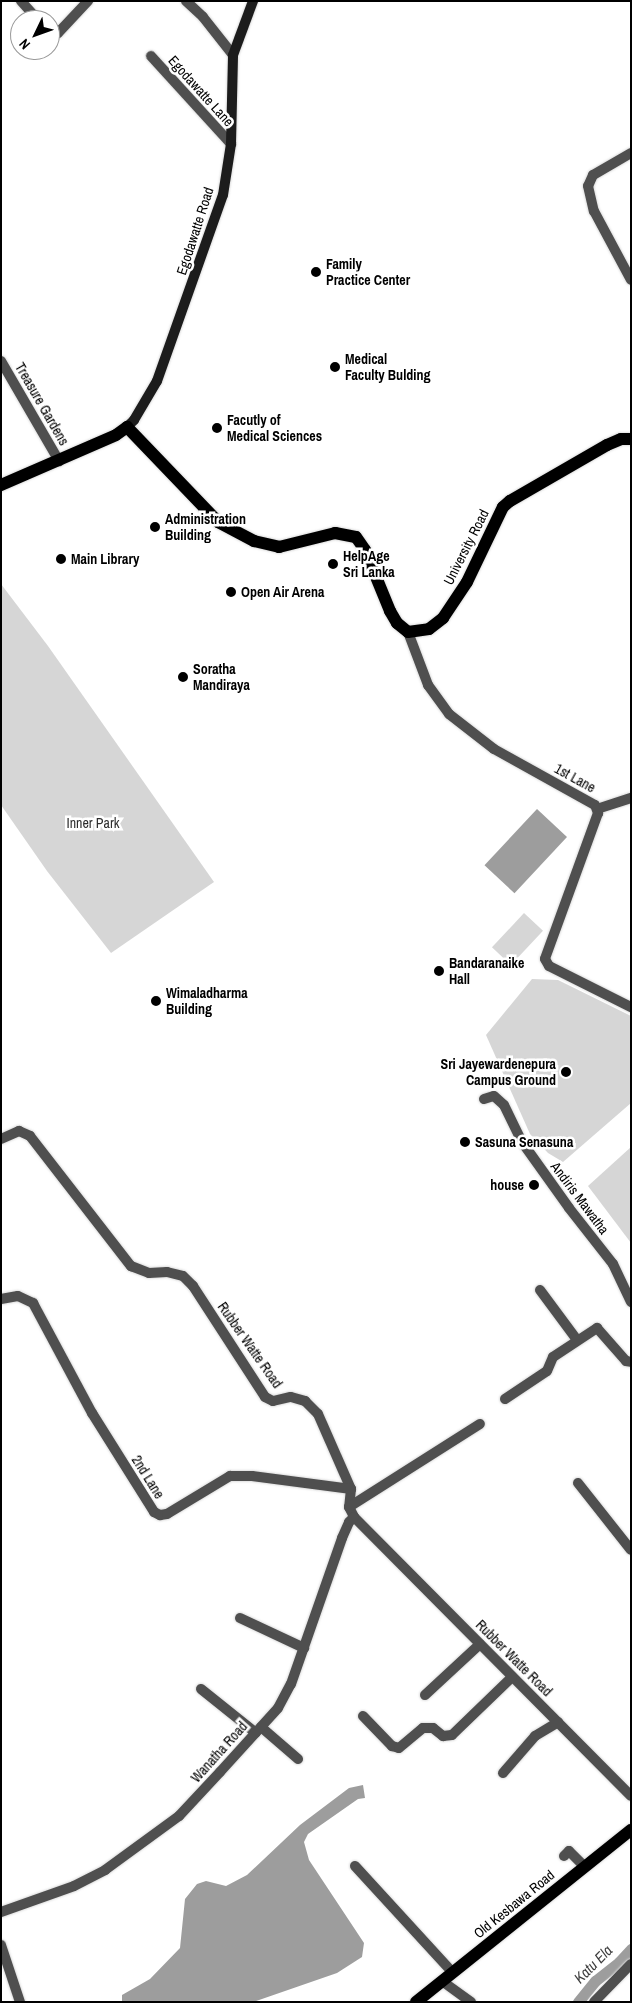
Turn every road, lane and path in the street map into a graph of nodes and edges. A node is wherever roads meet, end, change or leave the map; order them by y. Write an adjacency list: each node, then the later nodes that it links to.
1 (88, 1): 4 (street)
2 (186, 1): 5 (street)
3 (253, 1): 5 (street, Egodawatte Road)
4 (60, 31)
5 (233, 55): 7 (street, Egodawatte Road)
6 (151, 56): 7 (street, Egodawatte Lane)
7 (231, 144): 11 (street, Egodawatte Road)
8 (631, 153): 9 (street)
9 (631, 280)
10 (1, 361): 13 (street, Treasure Gardens)
11 (127, 427): 13 (main road); 15 (main road)
12 (631, 439): 15 (main road, University Road)
13 (59, 461): 14 (main road)
14 (1, 484)
15 (408, 632): 17 (street, 1st Lane)
16 (631, 798): 17 (street)
17 (597, 809): 18 (street, 1st Lane)
18 (631, 1007)
19 (484, 1099): 23 (street, Andiris Mawatha)
20 (1, 1139): 29 (street, Rubber Watte Road)
21 (540, 1290): 24 (street)
22 (1, 1299): 29 (street, 2nd Lane)
23 (631, 1302)
24 (577, 1340): 25 (street); 26 (street)
25 (631, 1362)
26 (504, 1399)
27 (480, 1424): 30 (street)
28 (578, 1483): 32 (street)
29 (350, 1489): 30 (street, Rubber Watte Road)
30 (349, 1507): 31 (street, Rubber Watte Road)
31 (354, 1517): 34 (street, Rubber Watte Road); 35 (street, Wanatha Road)
32 (631, 1550)
33 (240, 1618): 35 (street)
34 (480, 1644): 36 (street, Rubber Watte Road); 38 (street)
35 (304, 1648): 41 (street, Wanatha Road)
36 (512, 1677): 39 (street); 40 (street, Rubber Watte Road)
37 (201, 1689): 41 (street)
38 (424, 1694)
39 (363, 1716)
40 (558, 1722): 43 (street); 44 (street, Rubber Watte Road)
41 (258, 1730): 42 (street); 49 (street, Wanatha Road)
42 (298, 1758)
43 (503, 1773)
44 (631, 1796)
45 (631, 1830): 48 (main road, Old Kesbawa Road)
46 (564, 1856): 48 (street)
47 (355, 1866): 52 (street)
48 (584, 1866): 52 (main road, Old Kesbawa Road)
49 (1, 1912)
50 (1, 1945): 54 (street)
51 (631, 1964): 57 (street)
52 (452, 1972): 53 (main road, Old Kesbawa Road)
53 (442, 1981): 55 (main road, Old Kesbawa Road); 56 (street)
54 (20, 2002)
55 (416, 2002)
56 (471, 2002)
57 (594, 2002)

